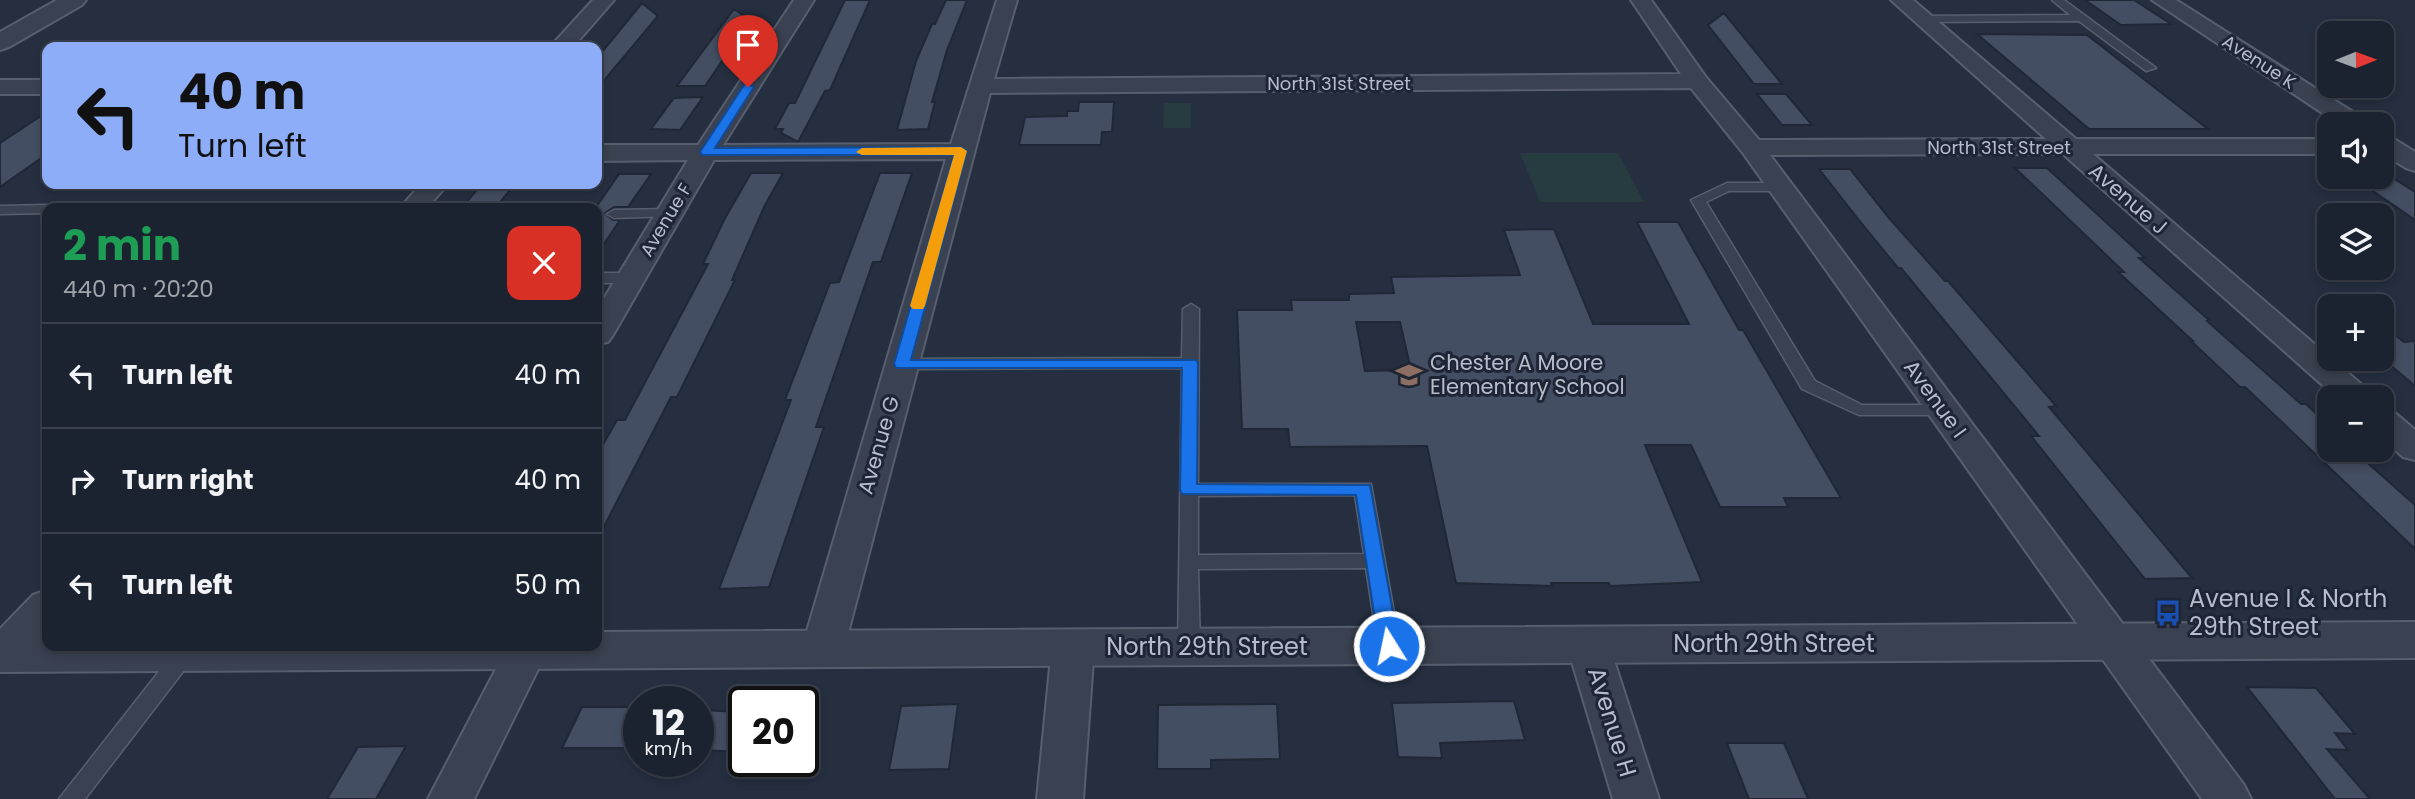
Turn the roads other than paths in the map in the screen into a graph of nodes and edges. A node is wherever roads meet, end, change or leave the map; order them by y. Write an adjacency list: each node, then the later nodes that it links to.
1 (74, 0): 11 (street)
2 (604, 0): 12 (street)
3 (804, 0): 26 (street, Avenue F)
4 (1007, 0): 15 (street, Avenue G)
5 (1640, 0): 14 (street, Avenue I)
6 (1901, 0): 10 (street, Avenue J)
7 (2057, 0): 9 (lane)
8 (2162, 0): 18 (street, Avenue K)
9 (2081, 18): 10 (lane); 13 (lane)
10 (1923, 19): 22 (street, Avenue J)
11 (7, 34)
12 (566, 42)
13 (2150, 68)
14 (1697, 81): 15 (street, North 31st Street); 23 (street, Avenue I)
15 (981, 86): 25 (street, Avenue G)
16 (0, 87): 17 (street)
17 (42, 87)
18 (2336, 112)
19 (2394, 144): 20 (street)
20 (2415, 145)
21 (2317, 146): 22 (street, North 31st Street)
22 (2068, 147): 23 (street, North 31st Street); 42 (street, Avenue J)
23 (1752, 148): 29 (street, Avenue I)
24 (2394, 150): 28 (street)
25 (961, 151): 26 (street); 41 (street, Avenue G)
26 (706, 152): 27 (street); 34 (street, Avenue F)
27 (602, 153)
28 (2415, 163)
29 (1780, 187): 43 (street, Avenue I); 43 (lane)
30 (430, 189): 31 (street)
31 (418, 203)
32 (42, 209): 33 (lane)
33 (0, 210)
34 (670, 213): 35 (lane); 37 (street, Avenue F)
35 (614, 214)
36 (602, 278): 37 (lane)
37 (631, 278): 39 (street, Avenue F)
38 (1191, 309): 40 (lane)
39 (602, 327)
40 (1190, 363): 41 (lane); 46 (lane)
41 (902, 364): 56 (street, Avenue G)
42 (2342, 385)
43 (1944, 411): 51 (street, Avenue I)
44 (2394, 431): 45 (street)
45 (2415, 449)
46 (1189, 490): 47 (lane); 48 (lane)
47 (1375, 561): 48 (lane); 54 (lane)
48 (1188, 562): 53 (lane)
49 (42, 610): 61 (street)
50 (2415, 640): 51 (street, North 29th Street)
51 (2114, 642): 52 (street, North 29th Street); 66 (street, Avenue I)
52 (1588, 645): 54 (street, North 29th Street); 65 (street, Avenue H)
53 (1189, 646): 54 (street, North 29th Street); 55 (street, North 29th Street)
54 (1389, 646)
55 (1073, 647): 56 (street, North 29th Street); 64 (street)
56 (823, 648): 57 (street, North 29th Street)
57 (602, 649)
58 (243, 651): 60 (street, North 29th Street)
59 (526, 651): 63 (street)
60 (187, 652): 61 (street, North 29th Street); 62 (lane)
61 (1, 654)
62 (71, 799)
63 (451, 799)
64 (1060, 799)
65 (1636, 799)
66 (2228, 799)

